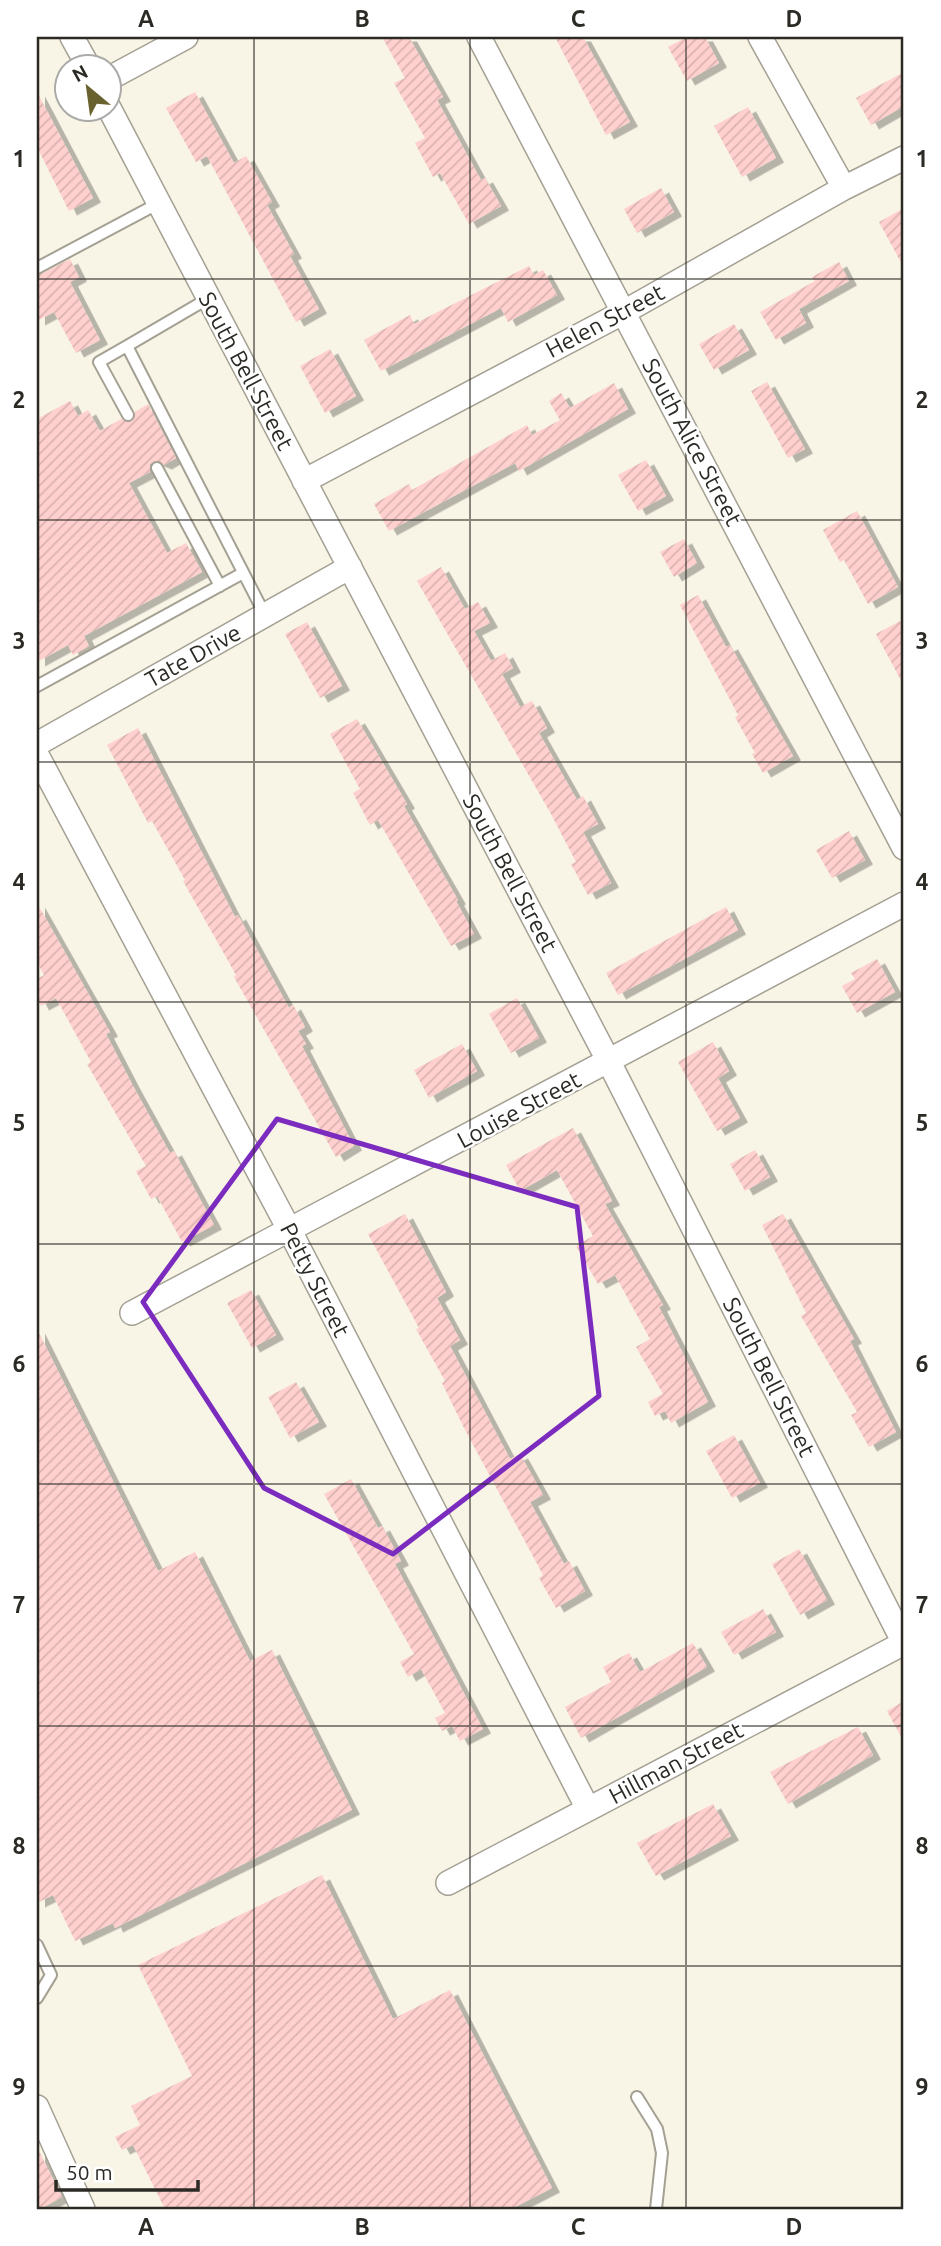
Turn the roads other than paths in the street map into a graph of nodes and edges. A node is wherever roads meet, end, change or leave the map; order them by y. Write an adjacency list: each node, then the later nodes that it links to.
1 (186, 37): 4 (street)
2 (479, 37): 11 (street, South Alice Street)
3 (760, 37): 7 (street)
4 (122, 71)
5 (116, 122): 8 (street, South Bell Street)
6 (904, 158): 7 (street, Helen Street)
7 (844, 188): 11 (street, Helen Street)
8 (159, 203): 9 (lane); 10 (street, South Bell Street)
9 (37, 268)
10 (209, 298): 12 (lane); 15 (street, South Bell Street)
11 (624, 312): 15 (street, Helen Street); 23 (street, South Alice Street)
12 (127, 346): 13 (lane); 17 (lane)
13 (128, 415)
14 (157, 468): 18 (lane)
15 (304, 481): 16 (street, South Bell Street)
16 (350, 567): 19 (street, Tate Drive); 25 (street, South Bell Street)
17 (243, 573): 18 (lane); 19 (lane)
18 (220, 586): 20 (lane)
19 (265, 615): 21 (street, Tate Drive)
20 (37, 686)
21 (37, 744)
22 (37, 755): 26 (street, Petty Street)
23 (904, 848)
24 (904, 904): 25 (street, Louise Street)
25 (609, 1062): 26 (street, Louise Street); 28 (street, South Bell Street)
26 (290, 1231): 27 (street, Louise Street); 29 (street, Petty Street)
27 (132, 1313)
28 (904, 1643): 29 (street, Hillman Street)
29 (588, 1809): 30 (street, Hillman Street)
30 (448, 1882)
31 (37, 1945): 32 (lane)
32 (37, 1998)
33 (637, 2097): 36 (lane)
34 (37, 2107): 35 (street)
35 (83, 2209)
36 (656, 2209)

